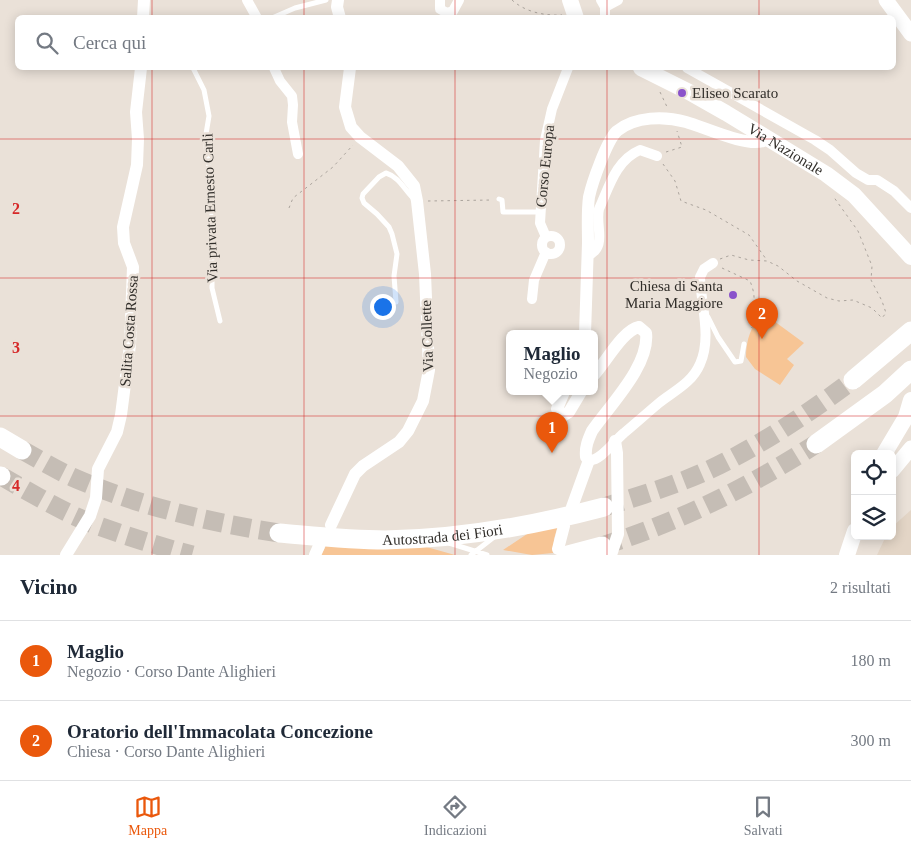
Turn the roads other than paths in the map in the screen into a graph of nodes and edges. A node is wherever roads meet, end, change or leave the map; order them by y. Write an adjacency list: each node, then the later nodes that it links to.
1 (144, 0): 10 (street)
2 (246, 0): 11 (street)
3 (326, 0): 12 (lane)
4 (338, 0): 13 (street)
5 (440, 0): 6 (street)
6 (459, 0)
7 (618, 0): 9 (street)
8 (886, 0): 14 (main road)
9 (604, 8)
10 (143, 15)
11 (255, 15)
12 (279, 15)
13 (340, 15)
14 (911, 34)
15 (141, 70): 66 (street, Salita Costa Rossa)
16 (194, 70): 37 (lane, Via privata Ernesto Carli)
17 (275, 70): 23 (street)
18 (350, 70): 26 (street, Via Collette)
19 (567, 70): 28 (street, Corso Europa)
20 (645, 70): 22 (main road, Via Nazionale)
21 (691, 70): 27 (street)
22 (766, 136): 31 (street); 32 (main road, Via Nazionale)
23 (298, 154)
24 (657, 156): 31 (street)
25 (499, 199): 28 (lane)
26 (418, 201): 36 (lane, Via Collette); 57 (street, Via Collette)
27 (910, 206)
28 (540, 212): 29 (street, Corso Europa)
29 (546, 237): 30 (street, Corso Europa); 30 (street, Corso Europa)
30 (546, 252): 35 (street, Corso Europa)
31 (587, 256): 38 (street)
32 (911, 257)
33 (713, 262): 34 (street)
34 (701, 292): 40 (lane); 48 (street)
35 (532, 299)
36 (396, 302)
37 (220, 321)
38 (585, 330)
39 (911, 331): 43 (highway)
40 (744, 344)
41 (911, 370): 49 (highway)
42 (598, 371): 53 (street)
43 (853, 380)
44 (563, 395): 45 (street)
45 (579, 395)
46 (911, 400): 52 (main road)
47 (0, 437): 51 (highway)
48 (615, 441): 53 (street); 63 (street)
49 (816, 444)
50 (911, 448): 54 (main road)
51 (22, 450)
52 (886, 450)
53 (589, 460): 55 (street)
54 (896, 466)
55 (572, 507)
56 (604, 507): 59 (highway, Autostrada dei Fiori)
57 (330, 525)
58 (564, 526): 64 (street)
59 (503, 530): 61 (highway, Autostrada dei Fiori); 65 (lane)
60 (279, 533): 61 (highway, Autostrada dei Fiori)
61 (433, 538): 65 (lane)
62 (852, 540): 68 (main road)
63 (607, 550): 64 (highway)
64 (563, 552)
65 (472, 554): 67 (lane)
66 (66, 555)
67 (487, 555)
68 (847, 555)

